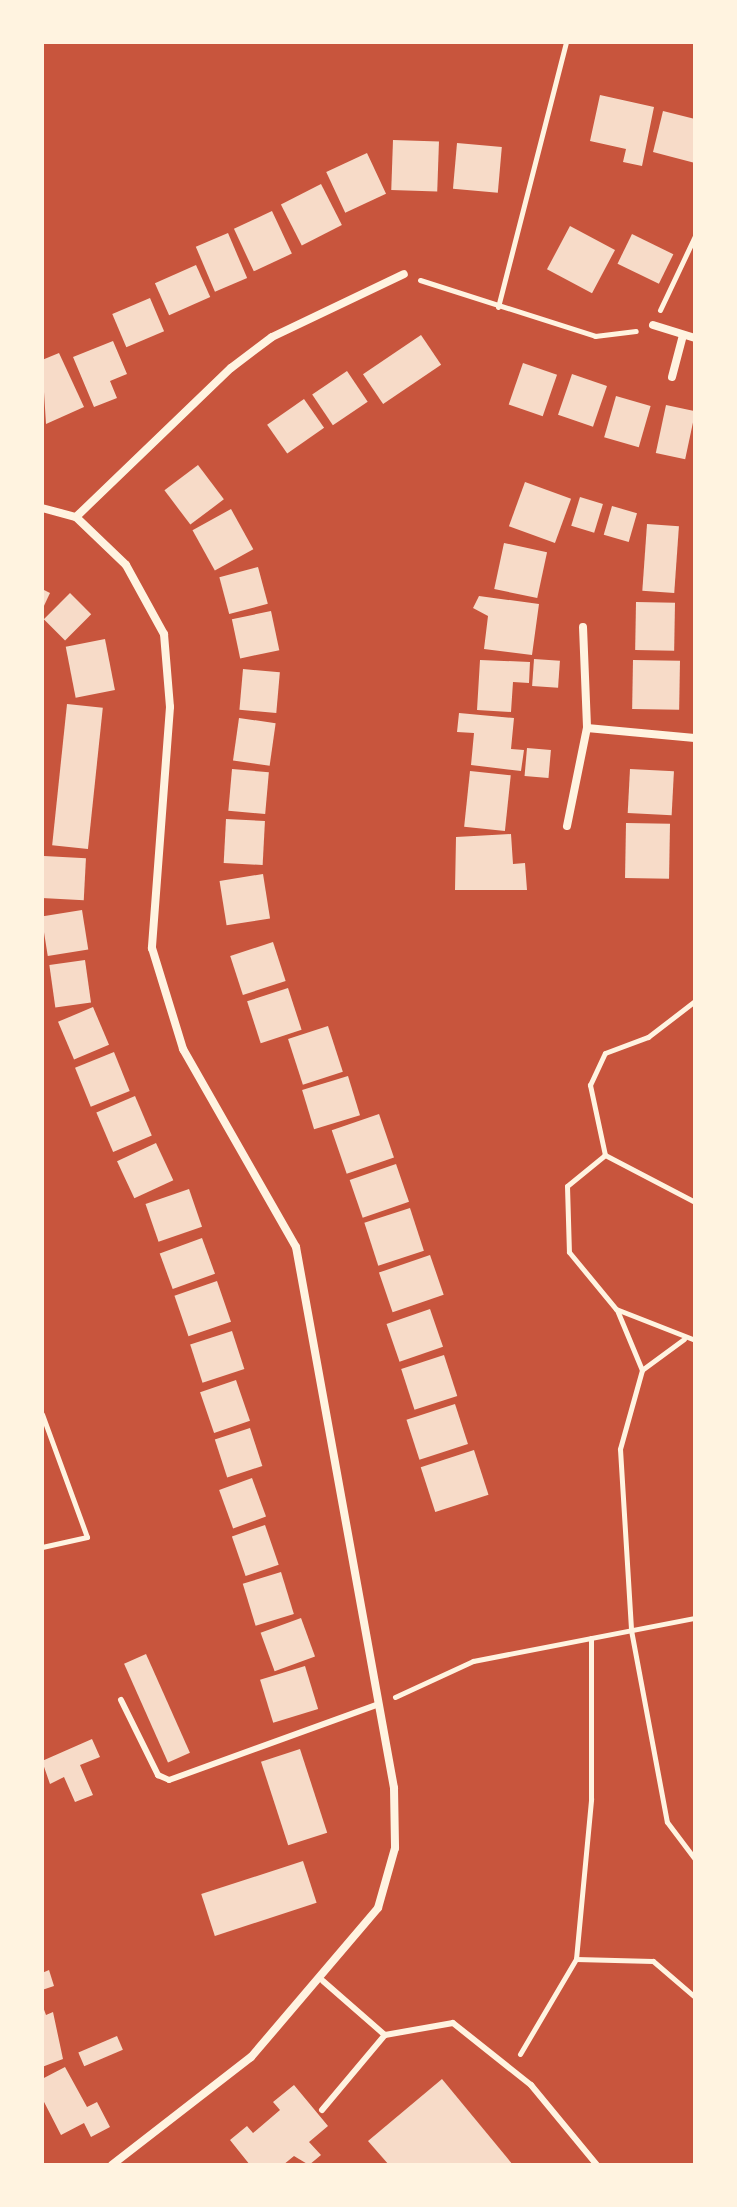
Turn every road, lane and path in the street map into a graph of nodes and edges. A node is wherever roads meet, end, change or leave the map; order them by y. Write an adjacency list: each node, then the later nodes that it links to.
1 (566, 42): 4 (path)
2 (695, 236): 5 (path)
3 (404, 274): 4 (path); 10 (street)
4 (498, 307): 5 (path)
5 (653, 325): 6 (street)
6 (683, 335): 7 (street); 8 (street)
7 (695, 338)
8 (672, 377)
9 (42, 508): 10 (street)
10 (76, 517): 28 (street)
11 (583, 627): 12 (street)
12 (587, 728): 13 (street); 14 (street)
13 (695, 738)
14 (567, 826)
15 (695, 1001): 16 (path)
16 (605, 1155): 17 (path); 18 (path)
17 (695, 1202)
18 (616, 1309): 19 (path); 21 (path)
19 (684, 1339): 20 (path); 21 (path)
20 (695, 1340)
21 (642, 1370): 25 (path)
22 (42, 1414): 23 (path)
23 (42, 1547)
24 (695, 1618): 25 (path)
25 (631, 1630): 26 (path); 29 (path)
26 (591, 1638): 28 (path); 30 (path)
27 (121, 1700): 28 (lane)
28 (379, 1704): 31 (street)
29 (695, 1859)
30 (576, 1959): 32 (path); 34 (path)
31 (323, 1981): 33 (lane); 36 (street)
32 (695, 1997)
33 (385, 2035): 34 (lane); 35 (lane)
34 (511, 2070): 37 (lane)
35 (322, 2110)
36 (112, 2165)
37 (597, 2165)

